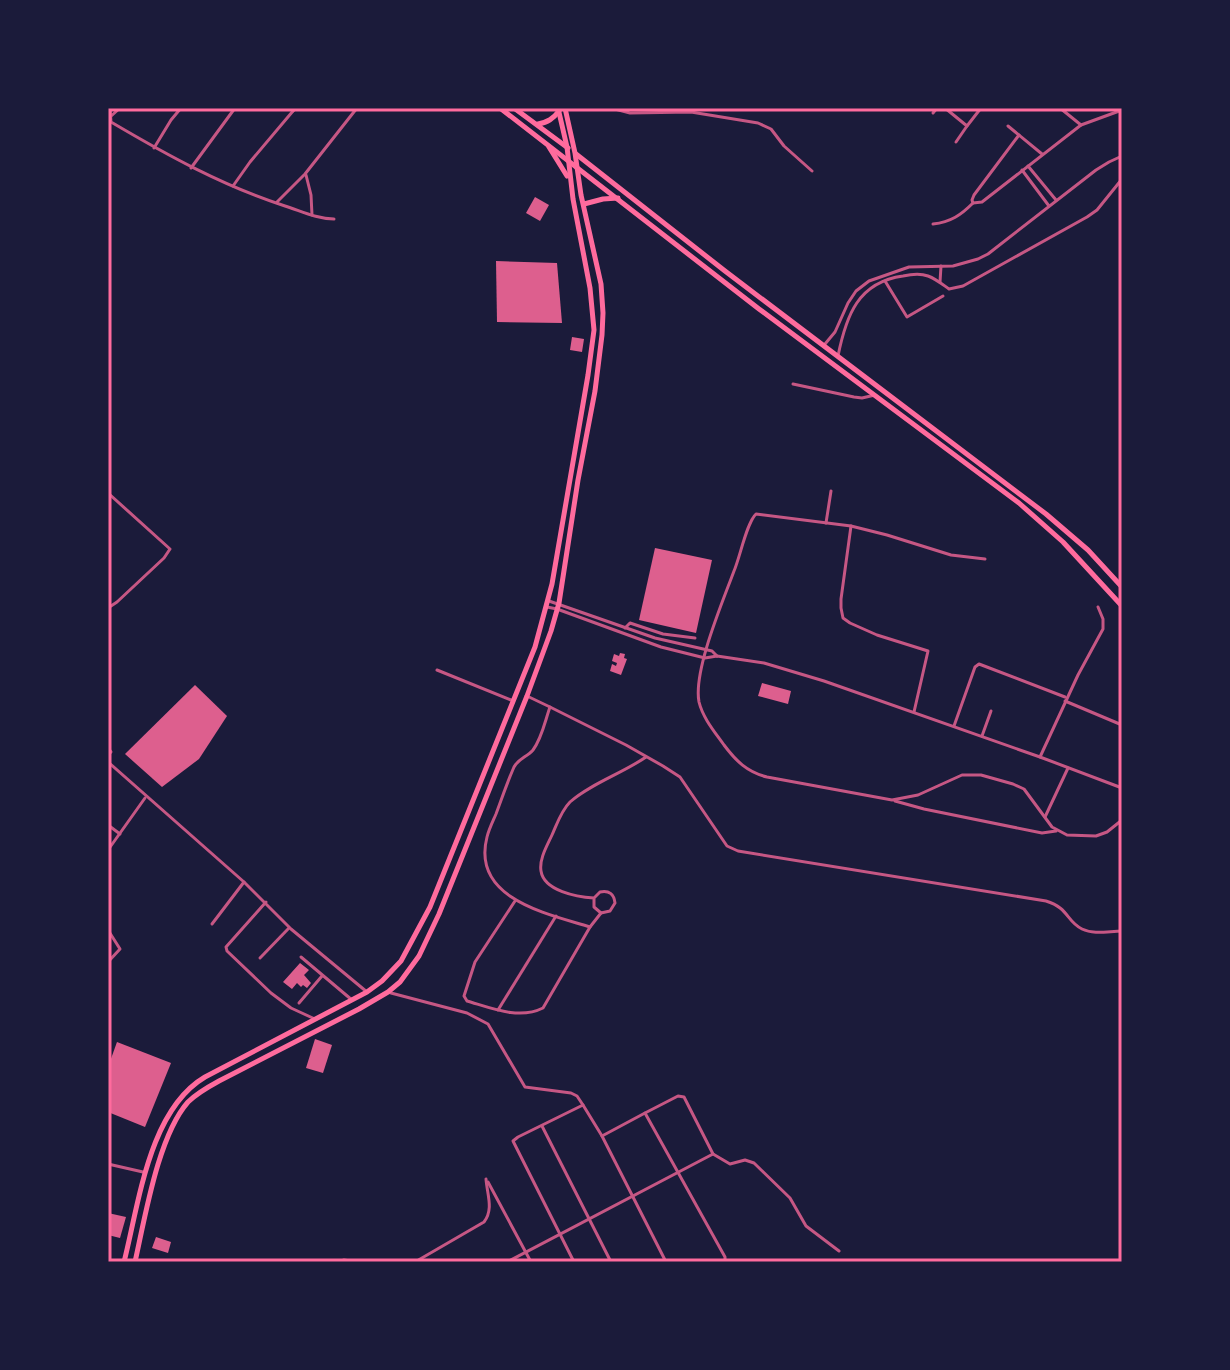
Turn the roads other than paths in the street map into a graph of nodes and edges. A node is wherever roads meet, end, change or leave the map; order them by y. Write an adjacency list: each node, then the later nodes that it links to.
1 (110, 108): 17 (street)
2 (120, 108): 17 (street)
3 (181, 108): 26 (street)
4 (235, 108): 32 (street)
5 (357, 108): 36 (street)
6 (500, 108): 24 (highway)
7 (514, 108): 18 (highway)
8 (611, 108): 35 (street)
9 (937, 108): 16 (street)
10 (945, 108): 20 (street)
11 (981, 108): 20 (street)
12 (1060, 108): 19 (street)
13 (293, 109): 39 (street)
14 (561, 109): 18 (highway); 25 (highway); 27 (highway)
15 (1122, 110): 19 (street)
16 (933, 113)
17 (110, 121): 26 (street)
18 (537, 124): 25 (highway)
19 (1081, 125): 28 (street)
20 (967, 126): 23 (street)
21 (1008, 126): 22 (street)
22 (1019, 135): 28 (street); 43 (street)
23 (956, 142)
24 (547, 143): 30 (highway); 38 (highway)
25 (567, 147): 27 (highway); 30 (highway)
26 (154, 148): 32 (street)
27 (575, 153): 33 (highway); 47 (highway)
28 (1043, 155): 31 (street)
29 (1122, 156): 41 (street)
30 (567, 159): 33 (highway); 38 (highway)
31 (1028, 166): 34 (street); 41 (street)
32 (191, 168): 39 (street)
33 (577, 168): 40 (highway); 44 (highway)
34 (1022, 170): 43 (street); 45 (street)
35 (812, 171)
36 (305, 174): 42 (street); 46 (street)
37 (1122, 179): 53 (street)
38 (570, 180): 65 (highway)
39 (233, 187): 42 (street)
40 (619, 198): 44 (highway); 49 (highway)
41 (1057, 201): 45 (street)
42 (276, 203): 46 (street)
43 (973, 203): 50 (street)
44 (584, 204): 66 (highway)
45 (1050, 206): 51 (street)
46 (312, 215): 48 (street)
47 (654, 215): 49 (highway); 55 (highway)
48 (334, 219)
49 (648, 221): 58 (highway)
50 (933, 224)
51 (941, 266): 53 (street); 55 (street)
52 (885, 281): 53 (street); 54 (street); 56 (street)
53 (940, 282)
54 (943, 296)
55 (824, 345): 56 (highway)
56 (838, 356): 64 (highway)
57 (793, 384): 58 (street)
58 (875, 395): 67 (highway)
59 (831, 491): 61 (street)
60 (108, 493): 69 (street)
61 (826, 523): 62 (street); 72 (street)
62 (851, 526): 63 (street); 81 (street)
63 (985, 559)
64 (1122, 587)
65 (548, 604): 66 (street); 78 (highway)
66 (558, 606): 70 (street); 74 (street); 76 (highway)
67 (1122, 606)
68 (1098, 607): 77 (street)
69 (108, 608)
70 (625, 628): 71 (street); 72 (street)
71 (695, 638)
72 (707, 650): 73 (street); 74 (street)
73 (717, 656): 74 (street); 81 (street)
74 (705, 658): 95 (street)
75 (437, 670): 78 (street)
76 (527, 696): 79 (street); 91 (highway)
77 (1066, 700): 82 (street); 83 (street); 88 (street)
78 (513, 701): 117 (highway)
79 (550, 707): 87 (street); 92 (street)
80 (991, 711): 84 (street)
81 (914, 712): 83 (street)
82 (1122, 725)
83 (954, 726): 84 (street)
84 (982, 736): 88 (street)
85 (108, 748): 86 (street)
86 (108, 755)
87 (646, 757): 103 (street); 112 (street)
88 (1040, 757): 90 (street)
89 (108, 762): 94 (street)
90 (1068, 768): 93 (street); 96 (street)
91 (497, 769): 92 (street); 118 (highway)
92 (511, 774): 104 (street)
93 (1122, 788)
94 (146, 797): 100 (street); 102 (street)
95 (892, 800): 96 (street); 99 (street)
96 (1045, 817): 99 (street)
97 (1122, 820): 99 (street)
98 (108, 825): 100 (street)
99 (1057, 830)
100 (120, 834): 101 (street)
101 (108, 850)
102 (244, 882): 105 (street); 108 (street)
103 (594, 898): 106 (street); 106 (street)
104 (515, 901): 107 (street); 121 (street)
105 (266, 902): 110 (street); 122 (street)
106 (601, 913): 109 (street)
107 (556, 916): 109 (street); 121 (street)
108 (212, 924)
109 (590, 927): 121 (street)
110 (289, 928): 114 (street); 117 (street)
111 (108, 930): 115 (street)
112 (1122, 931)
113 (301, 957): 116 (street)
114 (260, 958)
115 (108, 962)
116 (322, 976): 119 (street); 120 (street)
117 (367, 992): 119 (highway)
118 (388, 992): 123 (street); 137 (highway)
119 (352, 1000): 122 (highway)
120 (299, 1003)
121 (498, 1010)
122 (315, 1019): 129 (highway)
123 (583, 1105): 125 (street); 126 (street)
124 (645, 1113): 126 (street); 127 (street); 130 (street)
125 (542, 1125): 132 (street); 133 (street)
126 (602, 1136): 131 (street)
127 (713, 1154): 130 (street); 135 (street)
128 (108, 1164): 129 (street)
129 (147, 1173): 136 (highway)
130 (678, 1174): 131 (street); 146 (street)
131 (632, 1197): 132 (street); 145 (street)
132 (590, 1219): 133 (street); 144 (street)
133 (560, 1234): 134 (street); 143 (street)
134 (526, 1251): 140 (street); 141 (street); 142 (street)
135 (839, 1251)
136 (124, 1262)
137 (135, 1262)
138 (338, 1262): 139 (street)
139 (357, 1262)
140 (415, 1262)
141 (507, 1262)
142 (531, 1262)
143 (574, 1262)
144 (611, 1262)
145 (666, 1262)
146 (725, 1262)

